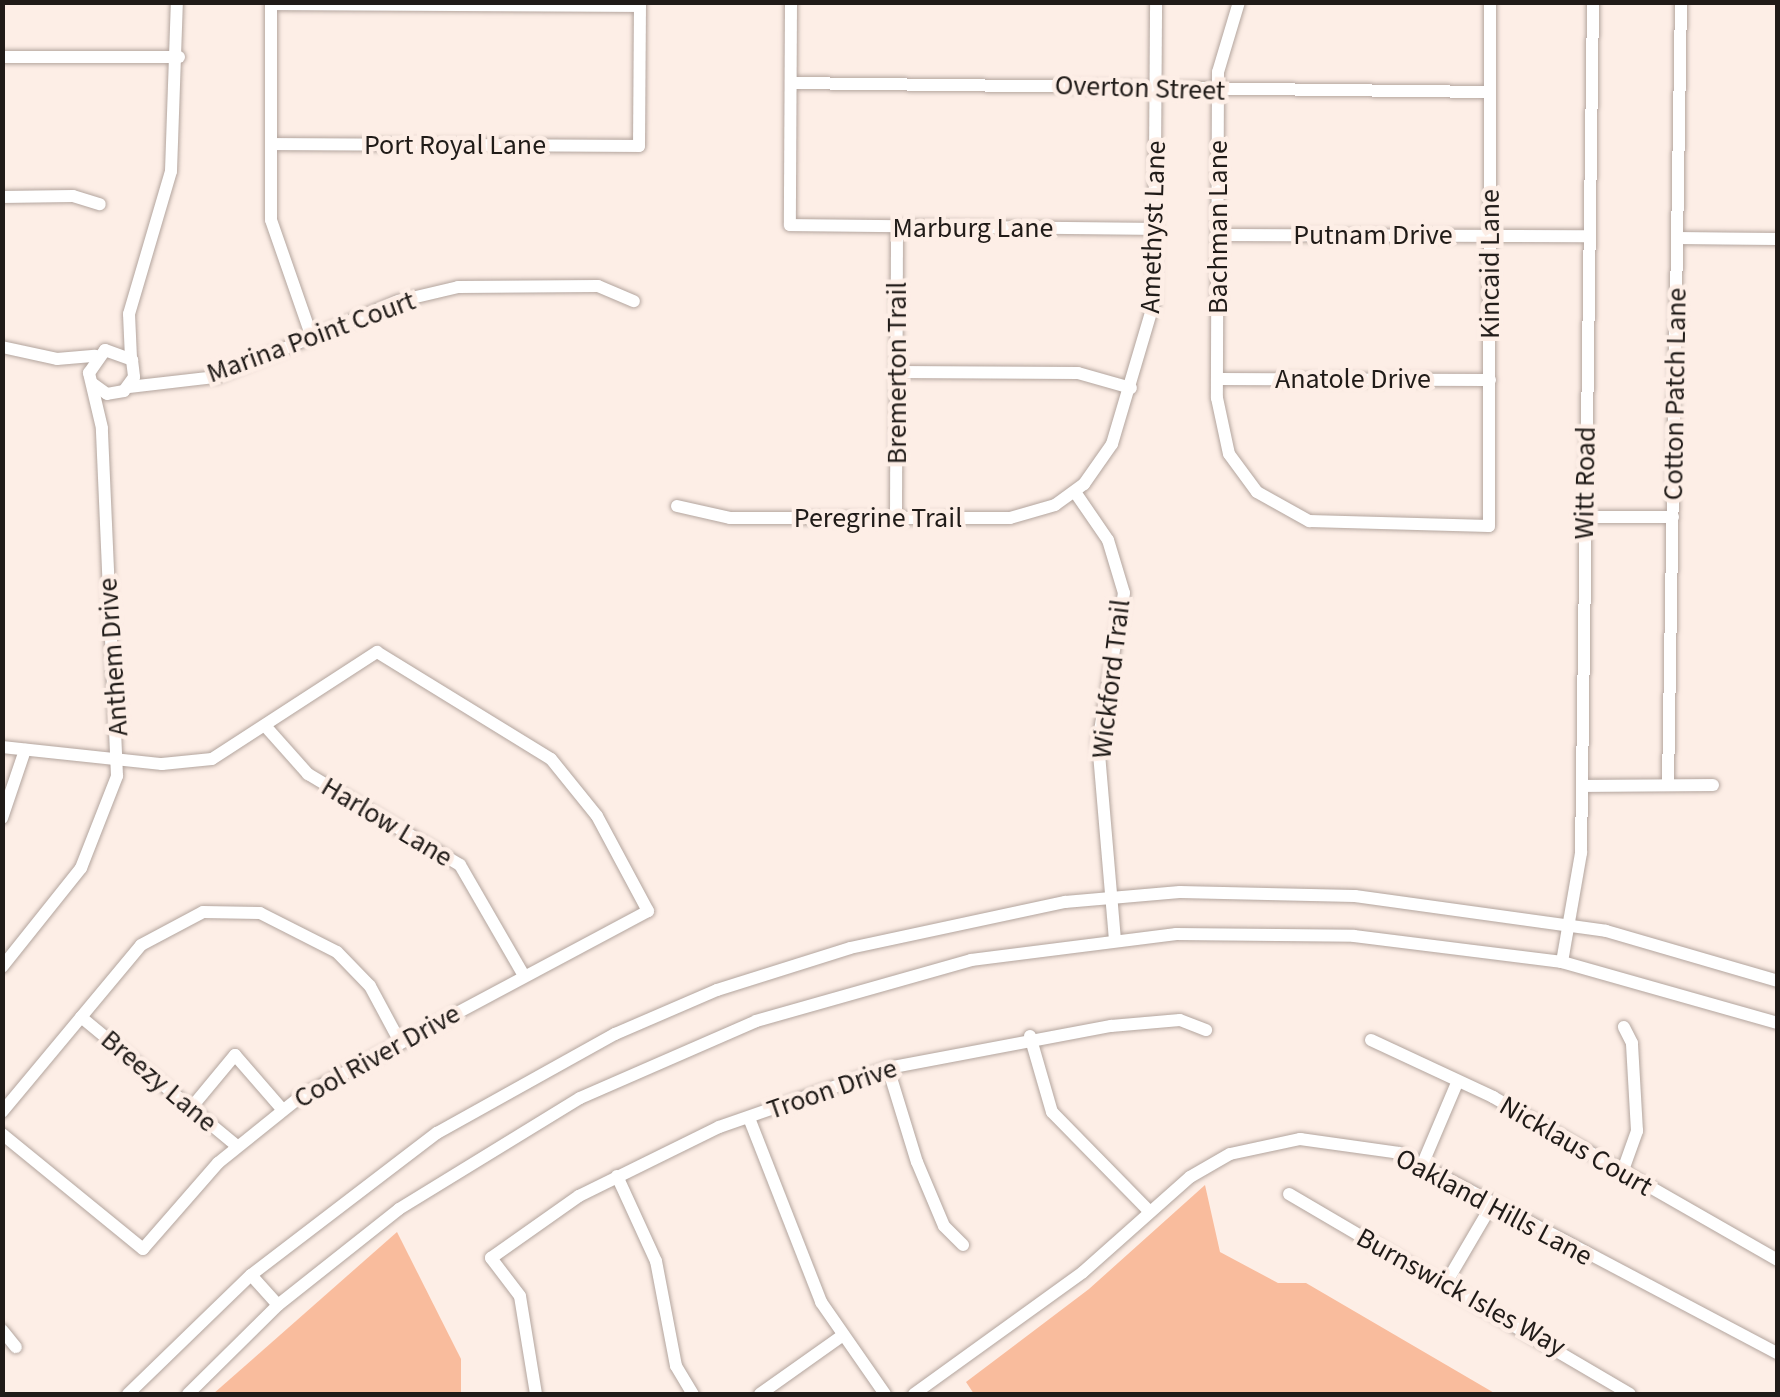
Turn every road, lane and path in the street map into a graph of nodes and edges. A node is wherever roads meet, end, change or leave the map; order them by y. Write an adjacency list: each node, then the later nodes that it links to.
1 (177, 2): 11 (street)
2 (791, 2): 12 (street)
3 (1156, 2): 13 (street, Amethyst Lane)
4 (1239, 2): 14 (street, Bachman Lane)
5 (1490, 2): 15 (street, Kincaid Lane)
6 (1592, 2): 23 (street, Witt Road)
7 (1681, 2): 24 (street, Cotton Patch Lane)
8 (271, 3): 9 (street); 16 (street)
9 (640, 4): 16 (street, Port Royal Lane)
10 (2, 57): 11 (street)
11 (178, 57): 27 (street)
12 (790, 84): 13 (street, Overton Street); 19 (street, Marburg Lane)
13 (1156, 85): 14 (street, Overton Street); 20 (street, Amethyst Lane)
14 (1218, 91): 15 (street, Overton Street); 21 (street, Bachman Lane)
15 (1490, 92): 22 (street, Kincaid Lane)
16 (271, 144): 28 (street)
17 (2, 196): 18 (street)
18 (100, 204)
19 (897, 228): 20 (street, Marburg Lane); 33 (street, Bremerton Trail)
20 (1156, 229): 38 (street, Amethyst Lane)
21 (1218, 235): 22 (street, Putnam Drive); 34 (street, Bachman Lane)
22 (1490, 236): 23 (street, Putnam Drive); 35 (street, Kincaid Lane)
23 (1588, 236): 43 (street, Witt Road)
24 (1677, 238): 25 (street); 44 (street, Cotton Patch Lane)
25 (1778, 239)
26 (634, 301): 28 (street, Marina Point Court)
27 (129, 314): 30 (street); 32 (street)
28 (312, 338): 37 (street, Marina Point Court)
29 (2, 347): 31 (street)
30 (97, 354): 31 (street); 32 (street); 36 (street)
31 (57, 359): 36 (street)
32 (133, 363): 37 (street); 39 (street)
33 (896, 372): 38 (street); 45 (street, Bremerton Trail)
34 (1217, 379): 35 (street, Anatole Drive); 46 (street, Bachman Lane)
35 (1490, 380): 46 (street, Kincaid Lane)
36 (91, 382): 39 (street); 40 (street, Anthem Drive)
37 (164, 382): 39 (street, Marina Point Court)
38 (1131, 388): 41 (street, Amethyst Lane)
39 (126, 389): 40 (street, Anthem Drive)
40 (102, 433): 50 (street, Anthem Drive)
41 (1075, 492): 45 (street, Peregrine Trail); 55 (street, Wickford Trail)
42 (678, 506): 45 (street, Peregrine Trail)
43 (1585, 517): 44 (street); 53 (street, Witt Road)
44 (1673, 517): 51 (street, Cotton Patch Lane)
45 (896, 518)
46 (1489, 526)
47 (267, 728): 50 (street); 60 (street, Harlow Lane); 60 (street, Cool River Drive)
48 (2, 747): 49 (street)
49 (25, 750): 50 (street); 54 (street)
50 (119, 760): 59 (street, Anthem Drive)
51 (1668, 785): 52 (street); 53 (street)
52 (1713, 785)
53 (1582, 786): 56 (street, Witt Road)
54 (2, 818)
55 (1110, 898): 56 (street); 57 (street, Wickford Trail); 85 (street)
56 (1571, 926): 58 (street, Witt Road); 61 (street)
57 (1115, 938): 58 (street); 87 (street)
58 (1562, 962): 63 (street)
59 (2, 967)
60 (524, 976): 68 (street, Cool River Drive)
61 (1778, 982)
62 (81, 1017): 68 (street); 71 (street, Breezy Lane); 73 (street)
63 (1778, 1022)
64 (1624, 1026): 78 (street)
65 (1206, 1030): 66 (street, Troon Drive)
66 (1030, 1036): 69 (street, Troon Drive); 82 (street)
67 (1371, 1040): 70 (street, Nicklaus Court)
68 (400, 1042): 72 (street, Cool River Drive)
69 (888, 1068): 74 (street, Troon Drive); 83 (street)
70 (1457, 1083): 77 (street); 78 (street, Nicklaus Court)
71 (191, 1108): 72 (street); 76 (street, Breezy Lane)
72 (282, 1109): 76 (street, Cool River Drive)
73 (2, 1112)
74 (748, 1118): 79 (street, Troon Drive); 89 (street)
75 (2, 1134): 76 (street, Cool River Drive)
76 (236, 1145)
77 (1423, 1164): 81 (street, Oakland Hills Lane); 82 (street, Oakland Hills Lane)
78 (1622, 1173): 84 (street, Nicklaus Court)
79 (617, 1176): 94 (street, Troon Drive); 95 (street)
80 (1288, 1194): 86 (street, Burnswick Isles Way)
81 (1493, 1203): 86 (street); 91 (street, Oakland Hills Lane)
82 (1149, 1212): 98 (street, Oakland Hills Lane)
83 (963, 1245)
84 (1777, 1259)
85 (252, 1274): 87 (street); 92 (street)
86 (1446, 1283): 99 (street, Burnswick Isles Way)
87 (278, 1305): 93 (street)
88 (2, 1330): 90 (street)
89 (842, 1336): 96 (street); 97 (street)
90 (16, 1347)
91 (1778, 1354)
92 (128, 1394)
93 (188, 1394)
94 (536, 1394)
95 (693, 1394)
96 (760, 1394)
97 (886, 1394)
98 (914, 1394)
99 (1630, 1394)

